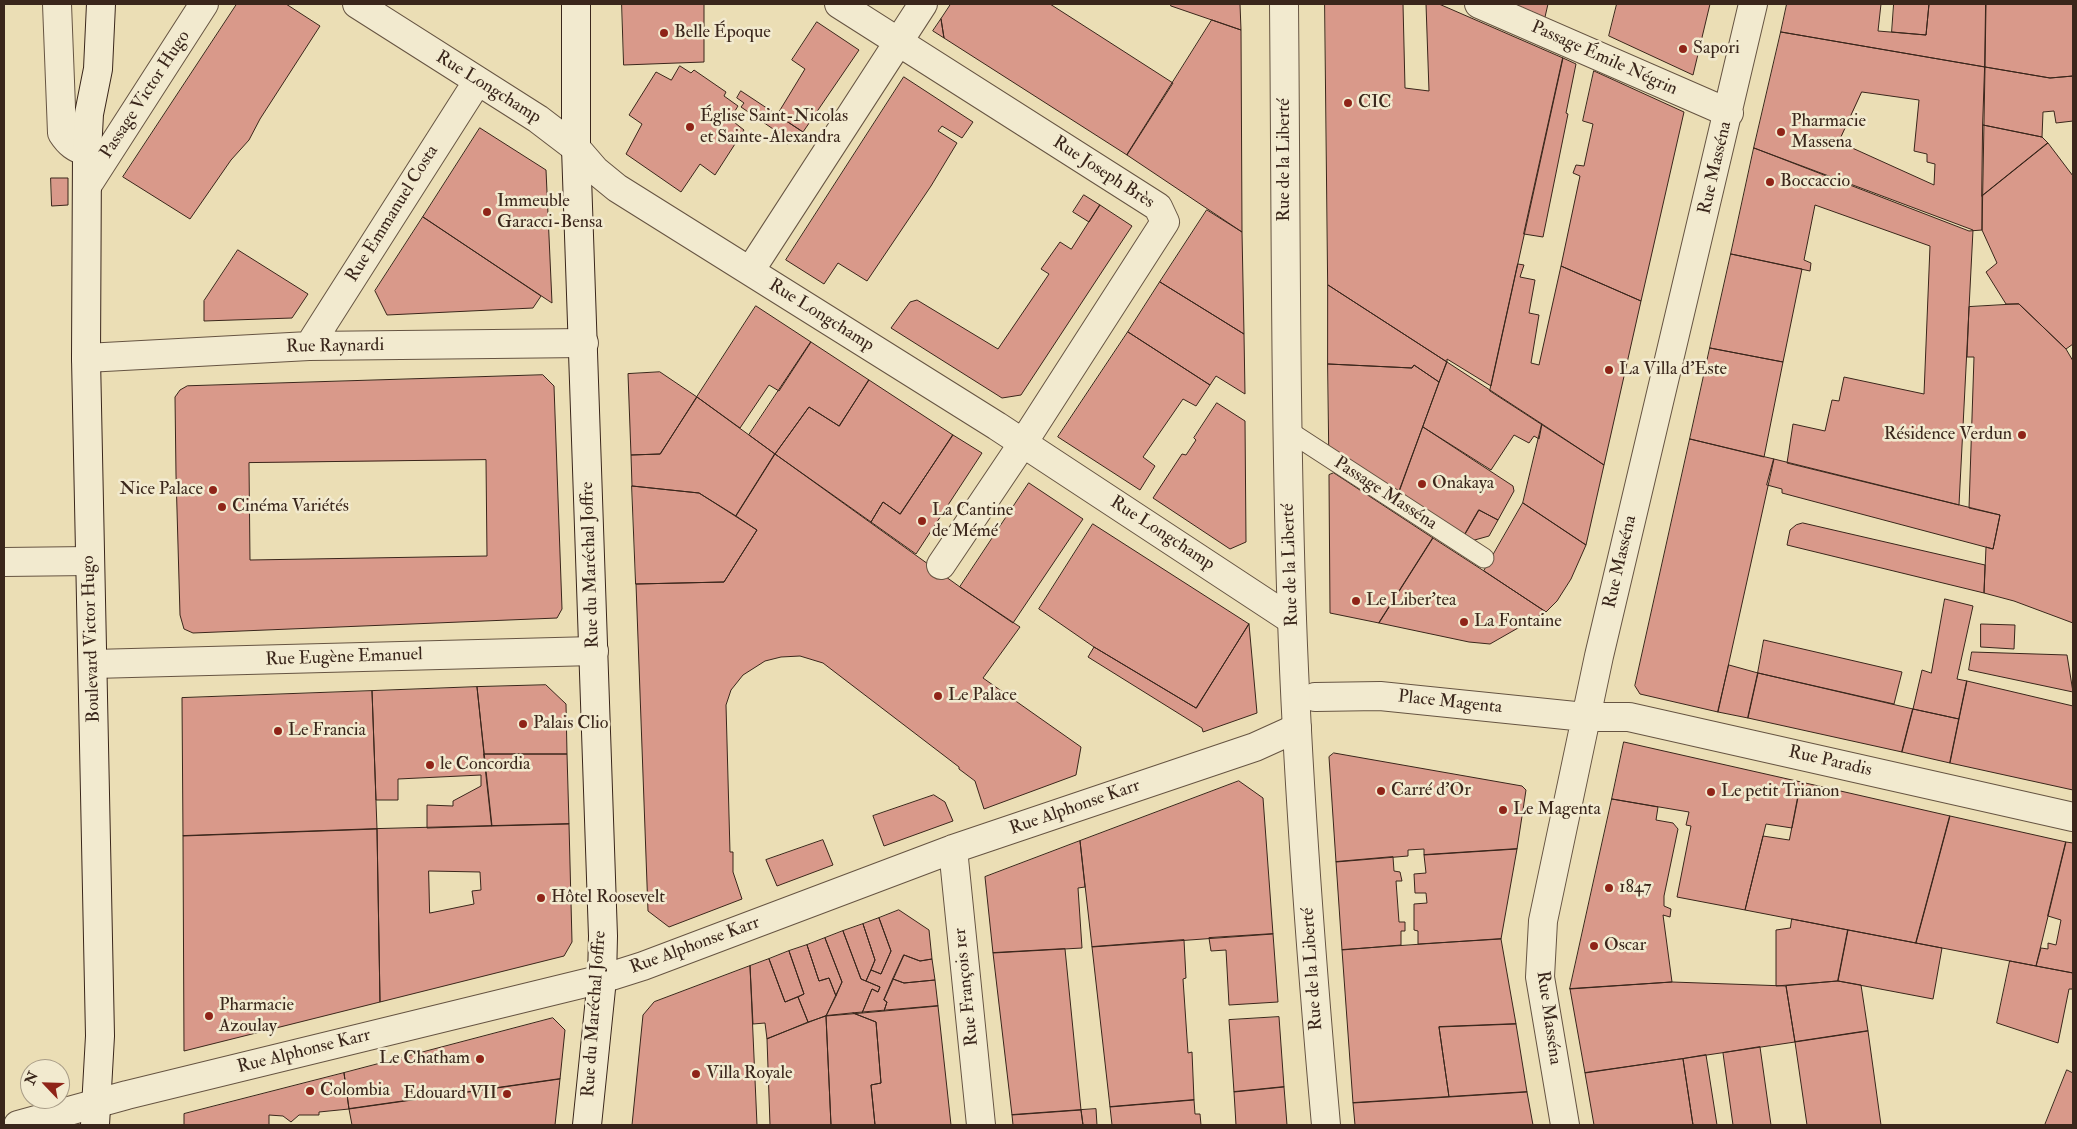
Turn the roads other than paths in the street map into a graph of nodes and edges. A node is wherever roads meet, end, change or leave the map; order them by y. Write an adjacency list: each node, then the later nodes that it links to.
1 (57, 4): 15 (street)
2 (100, 4): 15 (street, Boulevard Victor Hugo)
3 (204, 4): 16 (street, Passage Victor Hugo)
4 (357, 4): 12 (street, Rue Longchamp)
5 (576, 4): 14 (street, Rue du Maréchal Joffre)
6 (839, 4): 11 (street, Rue Joseph Brès)
7 (923, 4): 11 (street)
8 (1284, 4): 21 (street, Rue de la Liberté)
9 (1479, 4): 13 (street, Passage Émile Négrin)
10 (1753, 4): 13 (street, Rue Masséna)
11 (899, 42): 17 (street); 22 (street, Rue Joseph Brès)
12 (477, 82): 14 (street, Rue Longchamp); 19 (street, Rue Emmanuel Costa)
13 (1729, 113): 31 (street, Rue Masséna)
14 (576, 148): 17 (street, Rue Longchamp); 18 (street, Rue du Maréchal Joffre)
15 (87, 152): 16 (street, Boulevard Victor Hugo)
16 (87, 186): 20 (street, Boulevard Victor Hugo)
17 (750, 271): 22 (street, Rue Longchamp)
18 (584, 342): 19 (street, Rue Raynardi); 28 (street, Rue du Maréchal Joffre)
19 (309, 346): 20 (street, Rue Raynardi)
20 (86, 358): 24 (street, Boulevard Victor Hugo)
21 (1287, 430): 23 (lane, Passage Masséna); 27 (street, Rue de la Liberté)
22 (1023, 443): 26 (street); 27 (street, Rue Longchamp)
23 (1484, 558)
24 (89, 561): 25 (street); 29 (street, Boulevard Victor Hugo)
25 (4, 562)
26 (942, 565)
27 (1292, 620): 32 (street, Rue de la Liberté)
28 (594, 651): 29 (street, Rue Eugène Emanuel); 35 (street, Rue du Maréchal Joffre)
29 (93, 664): 36 (street, Boulevard Victor Hugo)
30 (1315, 697): 31 (street, Place Magenta)
31 (1585, 717): 33 (street, Rue Paradis); 41 (street, Rue Masséna)
32 (1297, 728): 34 (street, Rue Alphonse Karr); 40 (street, Rue de la Liberté)
33 (2073, 817)
34 (954, 849): 35 (street, Rue Alphonse Karr); 39 (street, Rue François 1er)
35 (602, 979): 36 (street, Rue Alphonse Karr); 38 (street, Rue du Maréchal Joffre)
36 (96, 1115): 37 (street, Rue Alphonse Karr)
37 (18, 1125)
38 (587, 1125)
39 (980, 1125)
40 (1326, 1125)
41 (1565, 1125)

